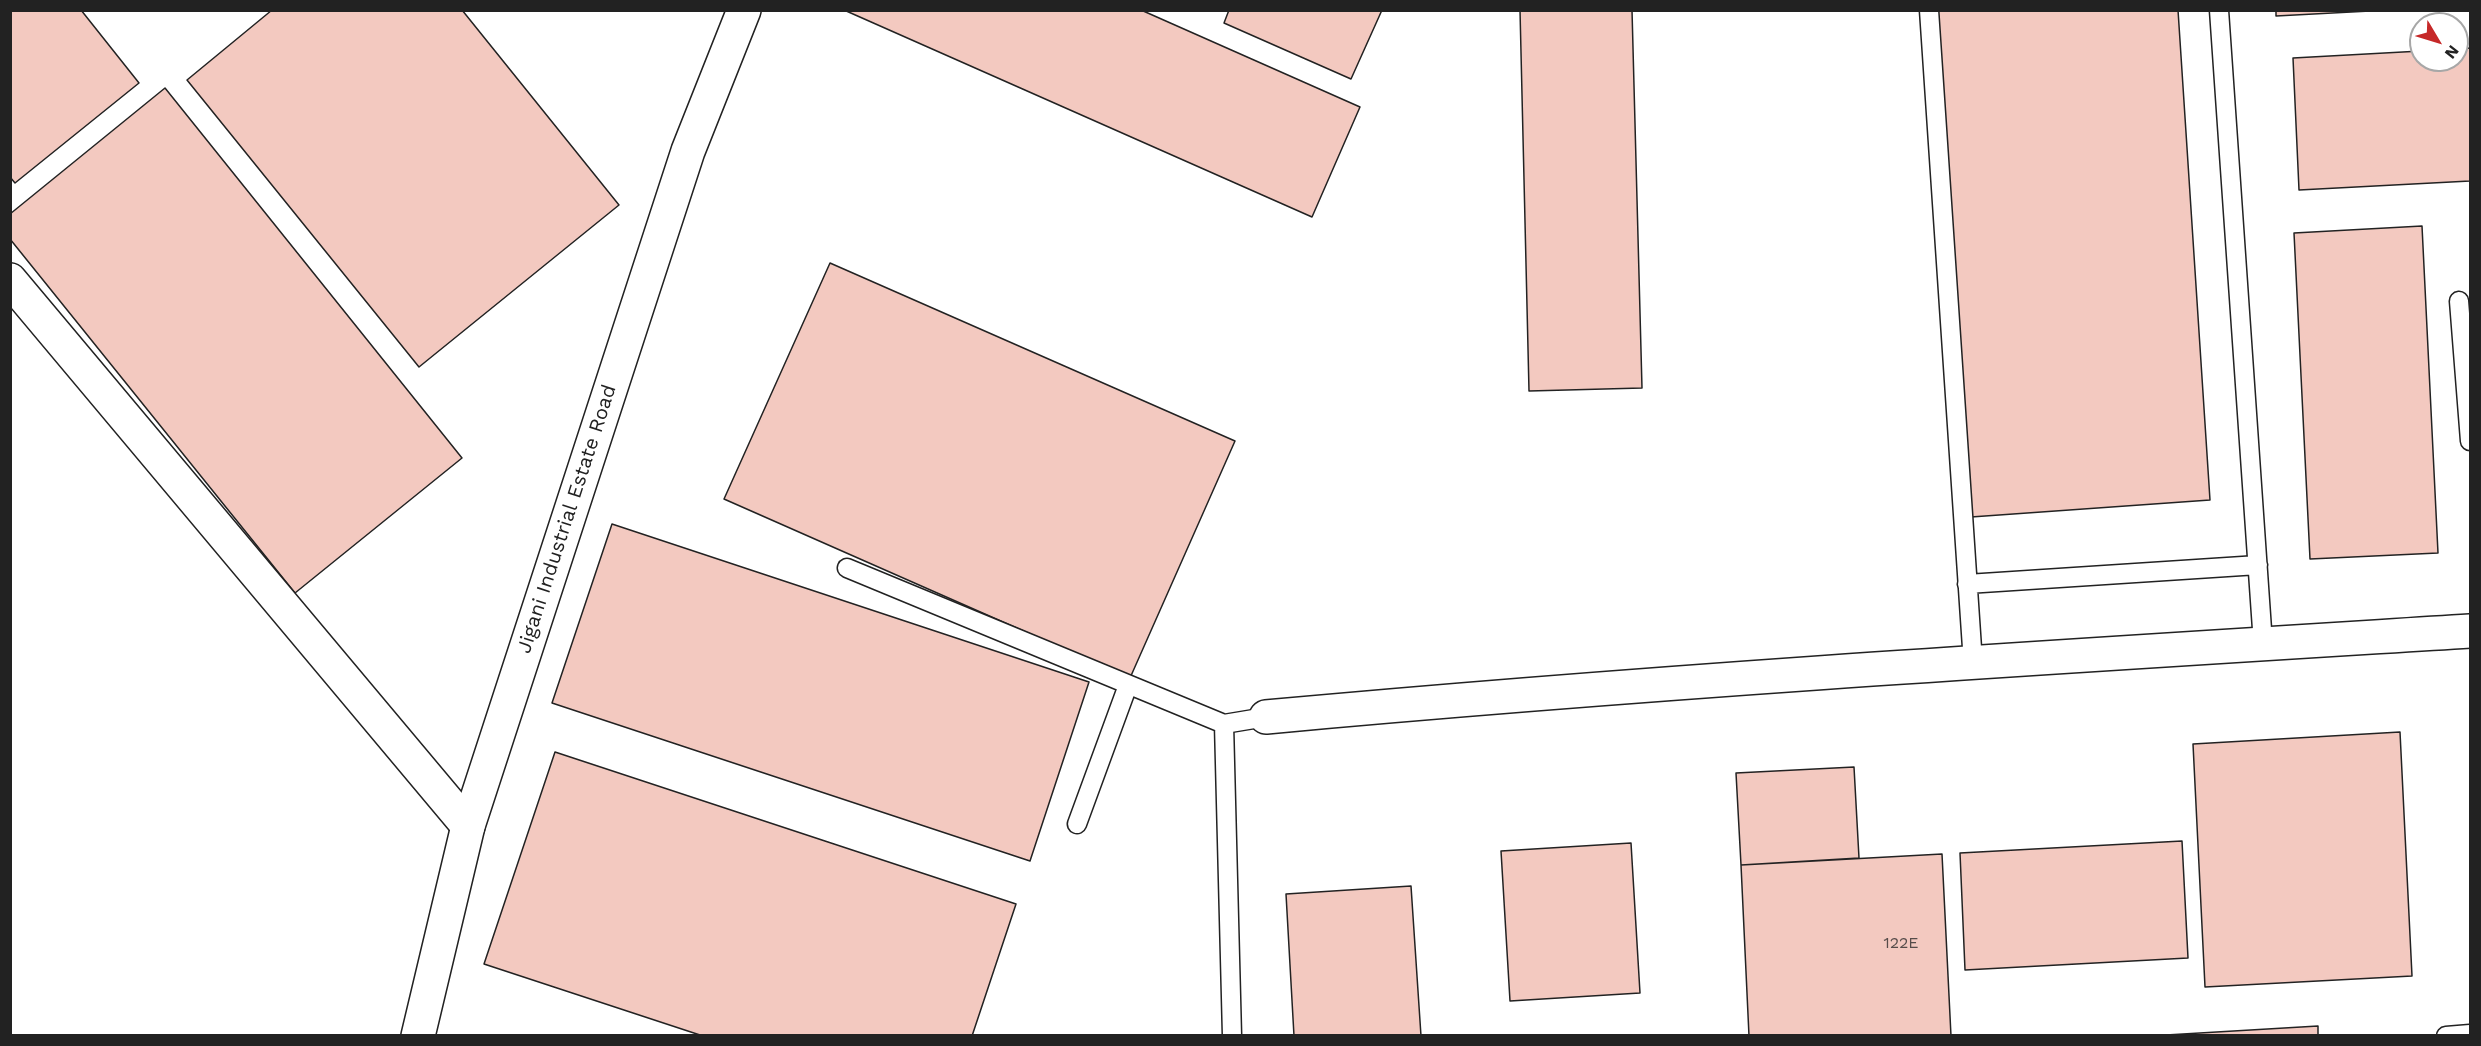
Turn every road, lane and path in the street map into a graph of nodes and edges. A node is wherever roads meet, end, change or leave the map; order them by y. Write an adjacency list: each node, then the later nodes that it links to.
1 (744, 10): 17 (street, Jigani Industrial Estate Road)
2 (1929, 10): 9 (lane)
3 (2219, 10): 7 (lane)
4 (10, 280): 17 (street)
5 (2459, 301): 6 (lane)
6 (2470, 441)
7 (2258, 565): 9 (lane); 11 (lane)
8 (847, 568): 13 (lane)
9 (1967, 584): 12 (lane)
10 (2470, 631): 11 (street)
11 (2263, 644): 12 (street)
12 (1973, 663): 14 (street)
13 (1128, 685): 15 (lane); 16 (lane)
14 (1266, 717): 15 (lane)
15 (1224, 724): 20 (lane)
16 (1077, 824)
17 (468, 826): 19 (street, Jigani Industrial Estate Road)
18 (2470, 1034): 21 (lane)
19 (418, 1035)
20 (1232, 1035)
21 (2446, 1035)

